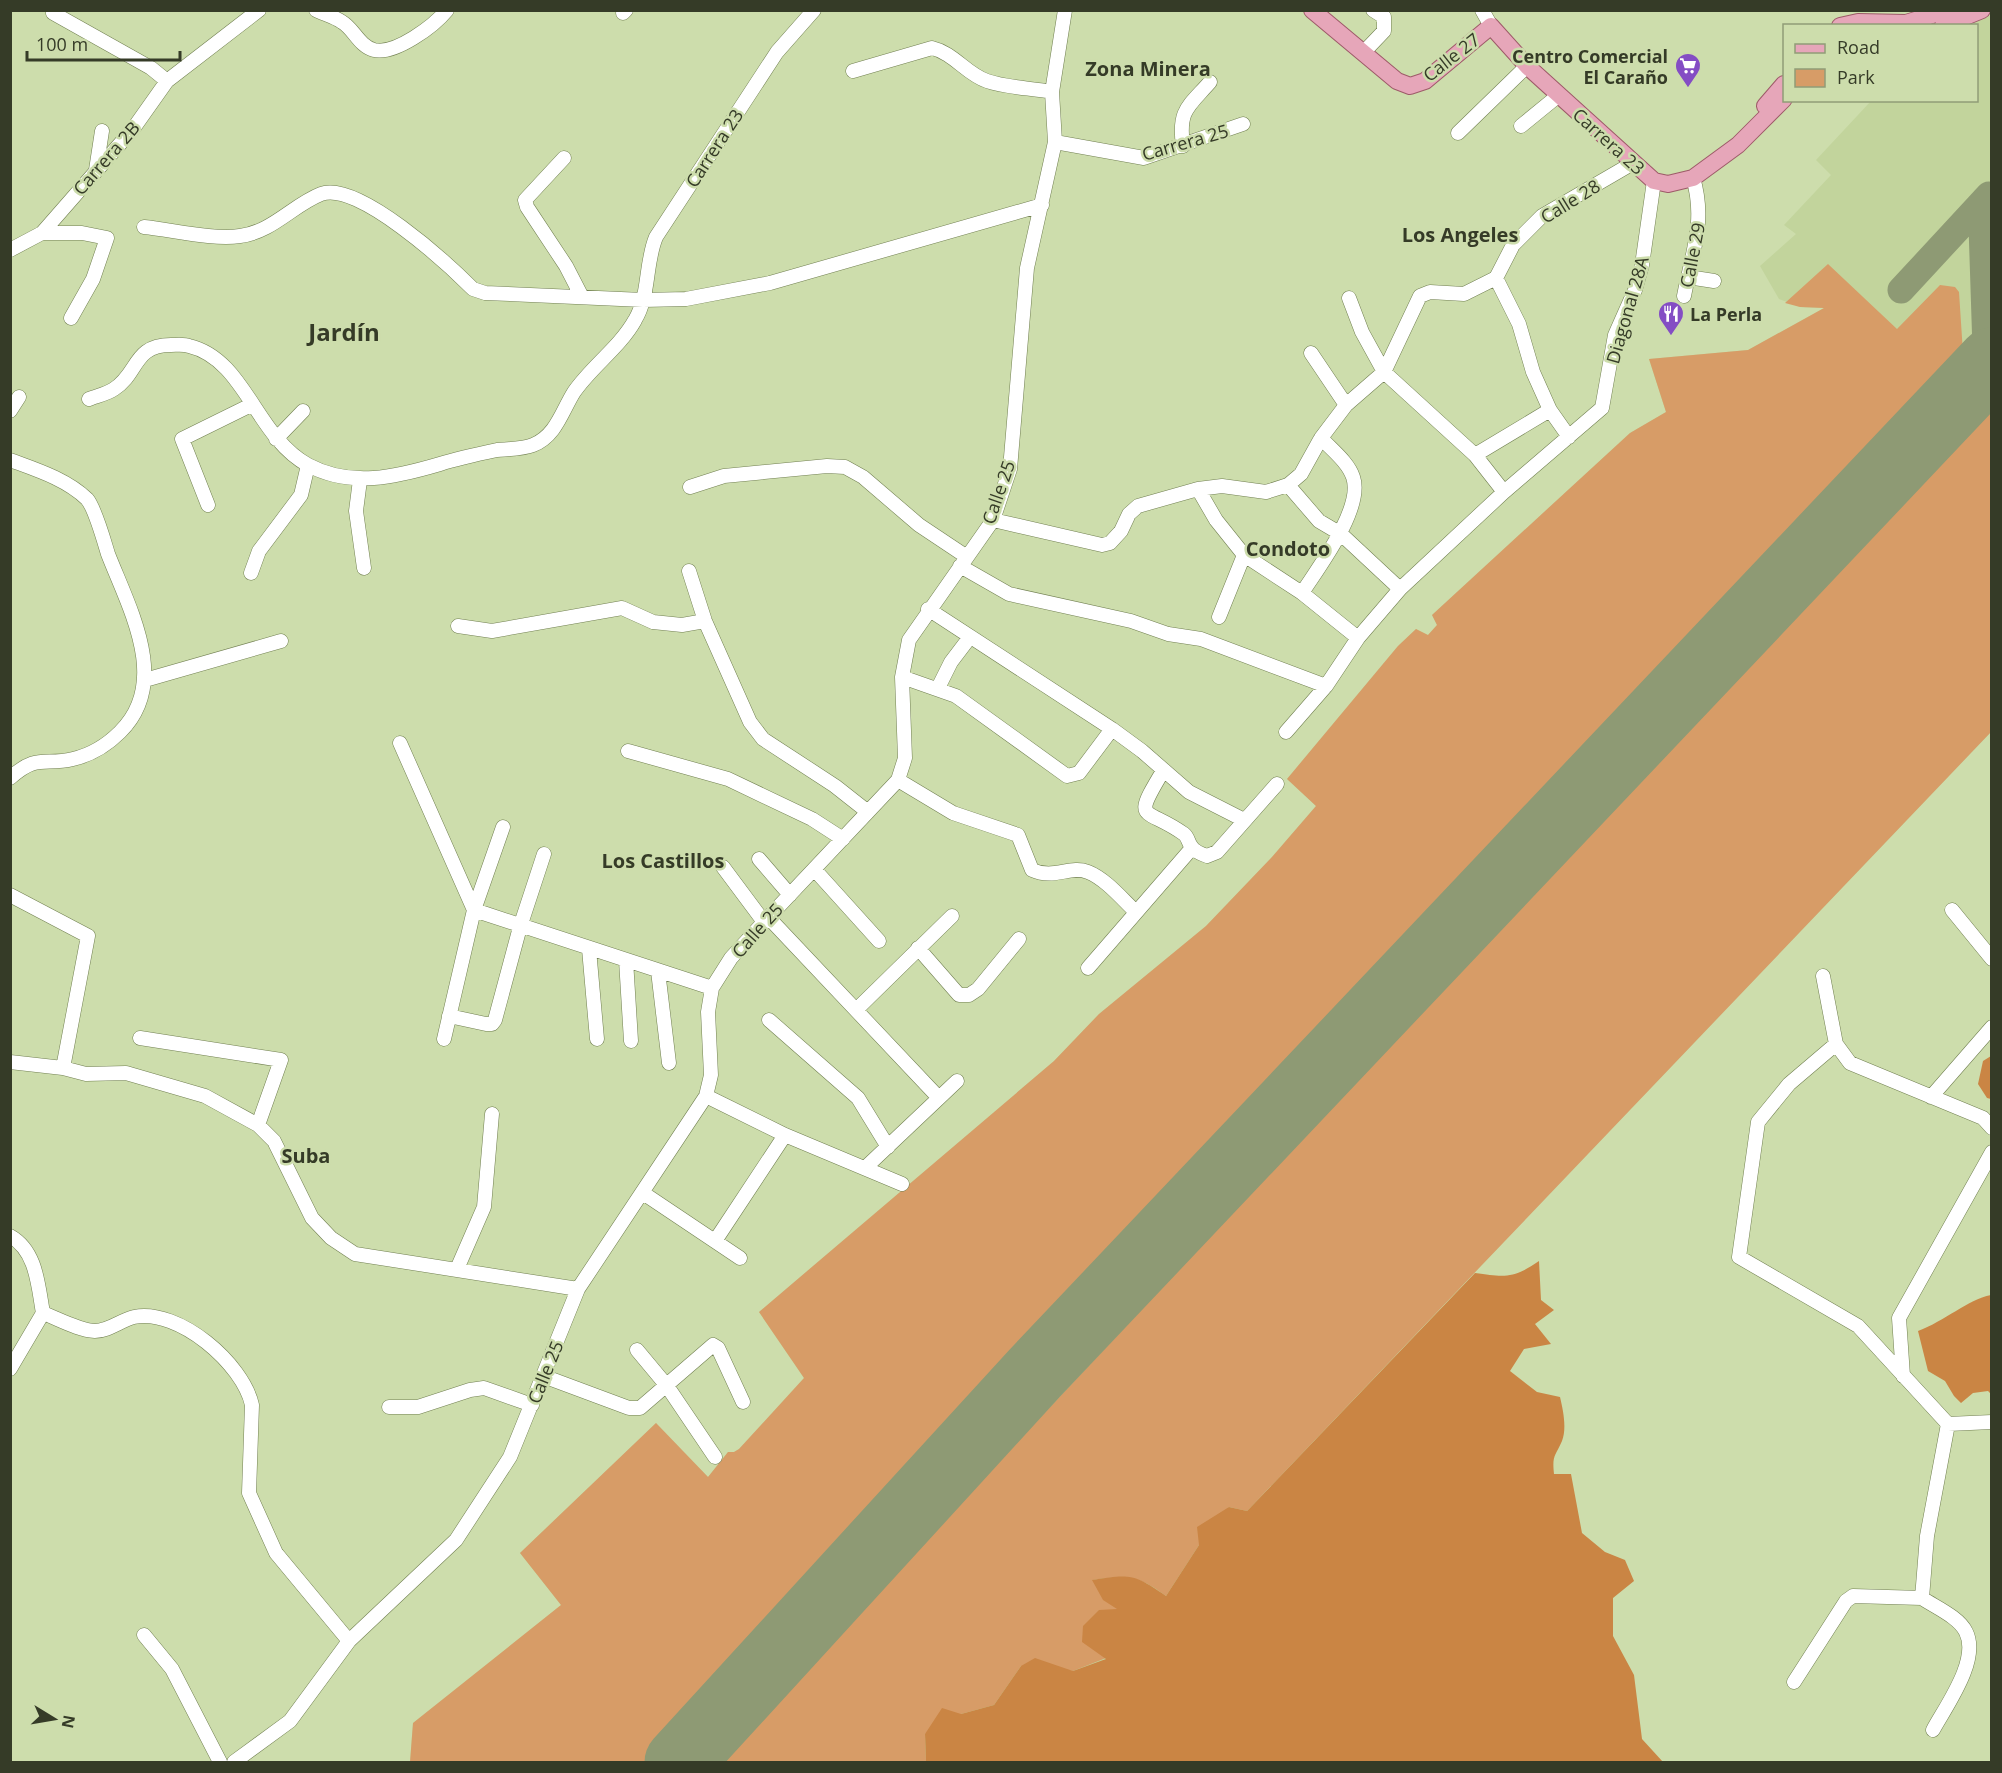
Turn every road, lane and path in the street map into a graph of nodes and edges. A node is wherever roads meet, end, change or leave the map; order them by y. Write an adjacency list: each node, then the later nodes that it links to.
1 (259, 10): 19 (street, Carrera 2B)
2 (316, 10): 12 (street)
3 (447, 10): 12 (street)
4 (814, 10): 47 (street, Carrera 23)
5 (1065, 10): 22 (street, Calle 25)
6 (1312, 10): 16 (main road)
7 (1373, 10): 16 (street)
8 (1482, 10): 15 (street, Carrera 23)
9 (1948, 10): 13 (main road)
10 (1982, 10): 14 (main road)
11 (53, 13): 19 (street)
12 (347, 16)
13 (1849, 24)
14 (1948, 24)
15 (1491, 26): 16 (main road, Calle 27); 17 (main road, Carrera 23)
16 (1363, 53)
17 (1527, 66): 23 (main road, Carrera 23); 29 (street)
18 (853, 71): 22 (street)
19 (167, 81): 34 (street, Carrera 2B)
20 (1210, 82): 31 (street)
21 (1783, 86): 27 (main road)
22 (1052, 92): 30 (street, Calle 25)
23 (1559, 95): 26 (street); 33 (main road, Carrera 23)
24 (1783, 101): 27 (main road)
25 (1243, 124): 31 (street, Carrera 25)
26 (1521, 126)
27 (1754, 127): 35 (main road)
28 (102, 131): 34 (street)
29 (1458, 133)
30 (1055, 142): 31 (street, Carrera 25); 37 (street, Calle 25)
31 (1183, 146)
32 (564, 158): 45 (street)
33 (1634, 163): 36 (main road, Carrera 23); 42 (street, Calle 28)
34 (96, 170): 39 (street, Carrera 2B)
35 (1693, 178): 36 (main road); 41 (street, Calle 29)
36 (1661, 182): 58 (street, Diagonal 28A)
37 (1042, 205): 47 (street); 70 (street, Calle 25)
38 (144, 227): 45 (street)
39 (42, 233): 40 (street); 48 (street)
40 (11, 248)
41 (1688, 277): 43 (street); 44 (street, Calle 29)
42 (1496, 278): 50 (street); 55 (street)
43 (1714, 281)
44 (1684, 296)
45 (582, 297): 47 (street)
46 (1349, 298): 50 (street)
47 (643, 300): 64 (street, Carrera 23)
48 (71, 318)
49 (1311, 353): 54 (street)
50 (1384, 372): 54 (street); 61 (street)
51 (19, 397): 56 (street)
52 (89, 399): 53 (street)
53 (251, 405): 60 (street); 69 (street)
54 (1346, 405): 59 (street)
55 (1550, 410): 58 (street); 61 (street)
56 (10, 411)
57 (303, 411): 60 (street)
58 (1569, 437): 68 (street)
59 (1321, 438): 65 (street); 71 (street)
60 (276, 439): 63 (street)
61 (1475, 456): 68 (street)
62 (10, 460): 87 (street)
63 (308, 465): 64 (street); 76 (street)
64 (360, 480): 74 (street)
65 (1288, 485): 67 (street); 71 (street)
66 (690, 487): 73 (street)
67 (1198, 489): 70 (street); 72 (street)
68 (1504, 492): 77 (street)
69 (208, 505)
70 (993, 520): 73 (street, Calle 25)
71 (1341, 534): 77 (street); 78 (street)
72 (1244, 555): 78 (street); 80 (street)
73 (963, 562): 79 (street, Calle 25); 88 (street)
74 (364, 568)
75 (689, 571): 81 (street)
76 (251, 573)
77 (1400, 589): 84 (street)
78 (1302, 592): 84 (street)
79 (928, 609): 83 (street); 86 (street, Calle 25)
80 (1219, 617)
81 (705, 621): 82 (street); 98 (street)
82 (458, 626)
83 (970, 636): 89 (street); 90 (street)
84 (1358, 638): 88 (street)
85 (282, 641): 87 (street)
86 (902, 677): 89 (street); 96 (street, Calle 25)
87 (145, 680): 95 (street)
88 (1326, 686): 91 (street)
89 (938, 688): 90 (street)
90 (1112, 729): 94 (street)
91 (1286, 732)
92 (400, 743): 109 (street)
93 (628, 752): 101 (street)
94 (1163, 771): 99 (street); 102 (street)
95 (10, 778)
96 (898, 780): 98 (street, Calle 25); 111 (street)
97 (1277, 784): 99 (street)
98 (868, 812): 101 (street, Calle 25)
99 (1244, 820): 102 (street)
100 (503, 827): 109 (street)
101 (843, 839): 106 (street, Calle 25)
102 (1192, 848): 111 (street)
103 (544, 854): 114 (street)
104 (759, 859): 108 (street)
105 (723, 867): 113 (street)
106 (814, 869): 108 (street, Calle 25); 116 (street)
107 (10, 895): 136 (street)
108 (790, 895): 113 (street, Calle 25)
109 (474, 910): 114 (street); 126 (street)
110 (1952, 910): 119 (street)
111 (1137, 912): 121 (street)
112 (952, 916): 117 (street)
113 (766, 920): 124 (street, Calle 25); 125 (street)
114 (520, 927): 118 (street); 126 (street)
115 (1019, 939): 117 (street)
116 (879, 940)
117 (918, 948): 125 (street)
118 (588, 949): 120 (street); 131 (street)
119 (1992, 959)
120 (626, 960): 122 (street); 132 (street)
121 (1088, 968)
122 (658, 971): 124 (street); 135 (street)
123 (1823, 976): 133 (street)
124 (712, 988): 138 (street, Calle 25)
125 (856, 1010): 140 (street)
126 (449, 1016): 130 (street)
127 (769, 1020): 145 (street)
128 (1992, 1027): 139 (street)
129 (140, 1038): 142 (street)
130 (444, 1039)
131 (597, 1039)
132 (631, 1041)
133 (1836, 1044): 139 (street); 159 (street)
134 (10, 1062): 136 (street)
135 (669, 1063)
136 (63, 1068): 142 (street)
137 (957, 1081): 140 (street)
138 (706, 1096): 144 (street); 149 (street, Calle 25)
139 (1931, 1097): 143 (street)
140 (939, 1098): 145 (street)
141 (492, 1114): 153 (street)
142 (258, 1125): 153 (street)
143 (1992, 1128)
144 (785, 1135): 147 (street); 151 (street)
145 (888, 1147): 147 (street)
146 (1992, 1152): 159 (street)
147 (866, 1168): 148 (street)
148 (902, 1184)
149 (643, 1193): 151 (street); 154 (street, Calle 25)
150 (10, 1236): 155 (street)
151 (715, 1240): 152 (street)
152 (740, 1257)
153 (456, 1269): 154 (street)
154 (578, 1289): 158 (street, Calle 25)
155 (43, 1313): 157 (street); 169 (street)
156 (637, 1350): 160 (street)
157 (10, 1369)
158 (543, 1376): 160 (street); 162 (street, Calle 25)
159 (1903, 1376): 165 (street)
160 (667, 1386): 161 (street); 166 (street)
161 (743, 1402)
162 (531, 1405): 163 (street); 169 (street, Calle 25)
163 (389, 1407)
164 (1992, 1422): 165 (street)
165 (1948, 1424): 167 (street)
166 (715, 1457)
167 (1922, 1598): 170 (street); 171 (street)
168 (144, 1635): 172 (street)
169 (349, 1641): 173 (street, Calle 25)
170 (1794, 1682)
171 (1933, 1730)
172 (220, 1762)
173 (234, 1762)

